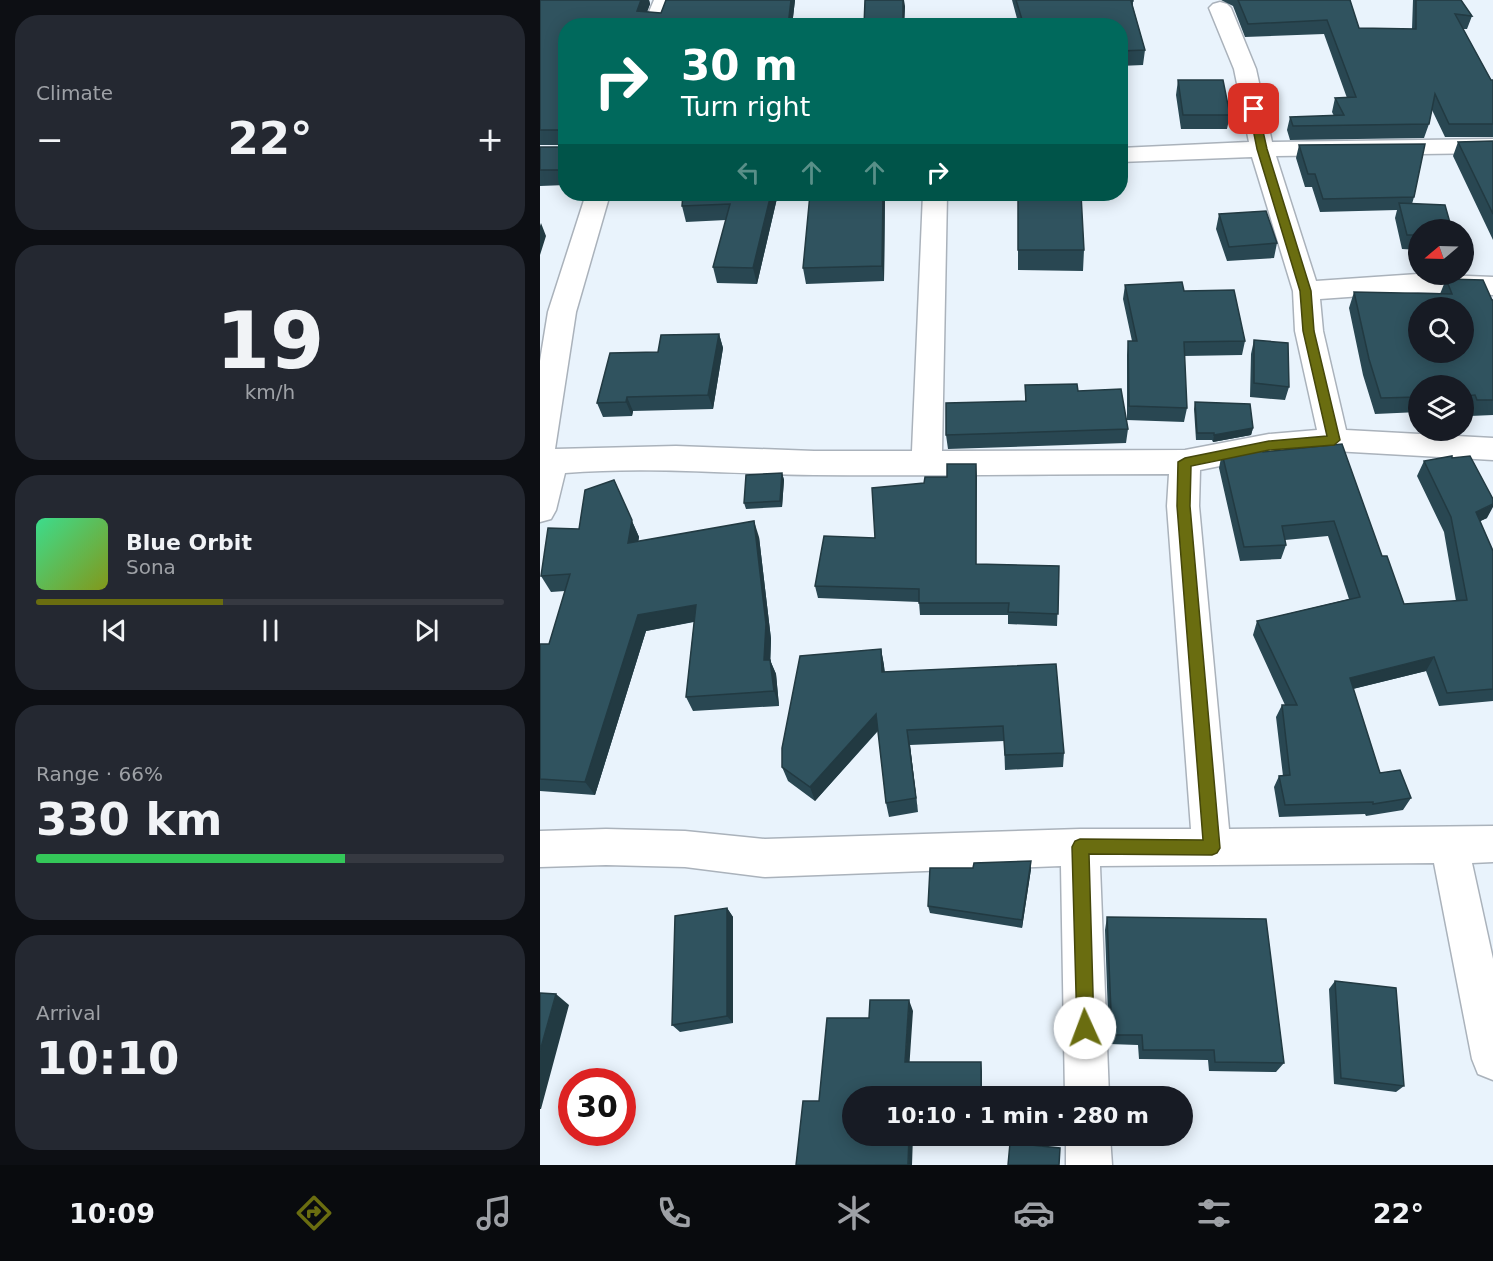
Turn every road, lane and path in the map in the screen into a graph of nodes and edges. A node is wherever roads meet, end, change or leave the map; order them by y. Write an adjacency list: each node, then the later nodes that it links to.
1 (664, 0): 3 (street)
2 (1220, 8): 5 (street)
3 (657, 18)
4 (1493, 146): 5 (street)
5 (1262, 149): 6 (street); 10 (street)
6 (1128, 155)
7 (596, 201): 13 (street)
8 (935, 201): 15 (street)
9 (1493, 286): 10 (street)
10 (1306, 291): 11 (street)
11 (1334, 440): 12 (street); 14 (street)
12 (1493, 449)
13 (544, 456): 15 (street); 16 (street)
14 (1185, 462): 15 (street); 20 (street)
15 (927, 463)
16 (540, 510)
17 (1449, 844): 18 (street); 20 (street); 22 (street)
18 (1493, 844)
19 (1080, 847): 20 (street); 21 (street); 23 (street)
20 (1212, 848)
21 (540, 849)
22 (1493, 1059)
23 (1087, 1086)
24 (1088, 1146): 25 (street)
25 (1089, 1165)

